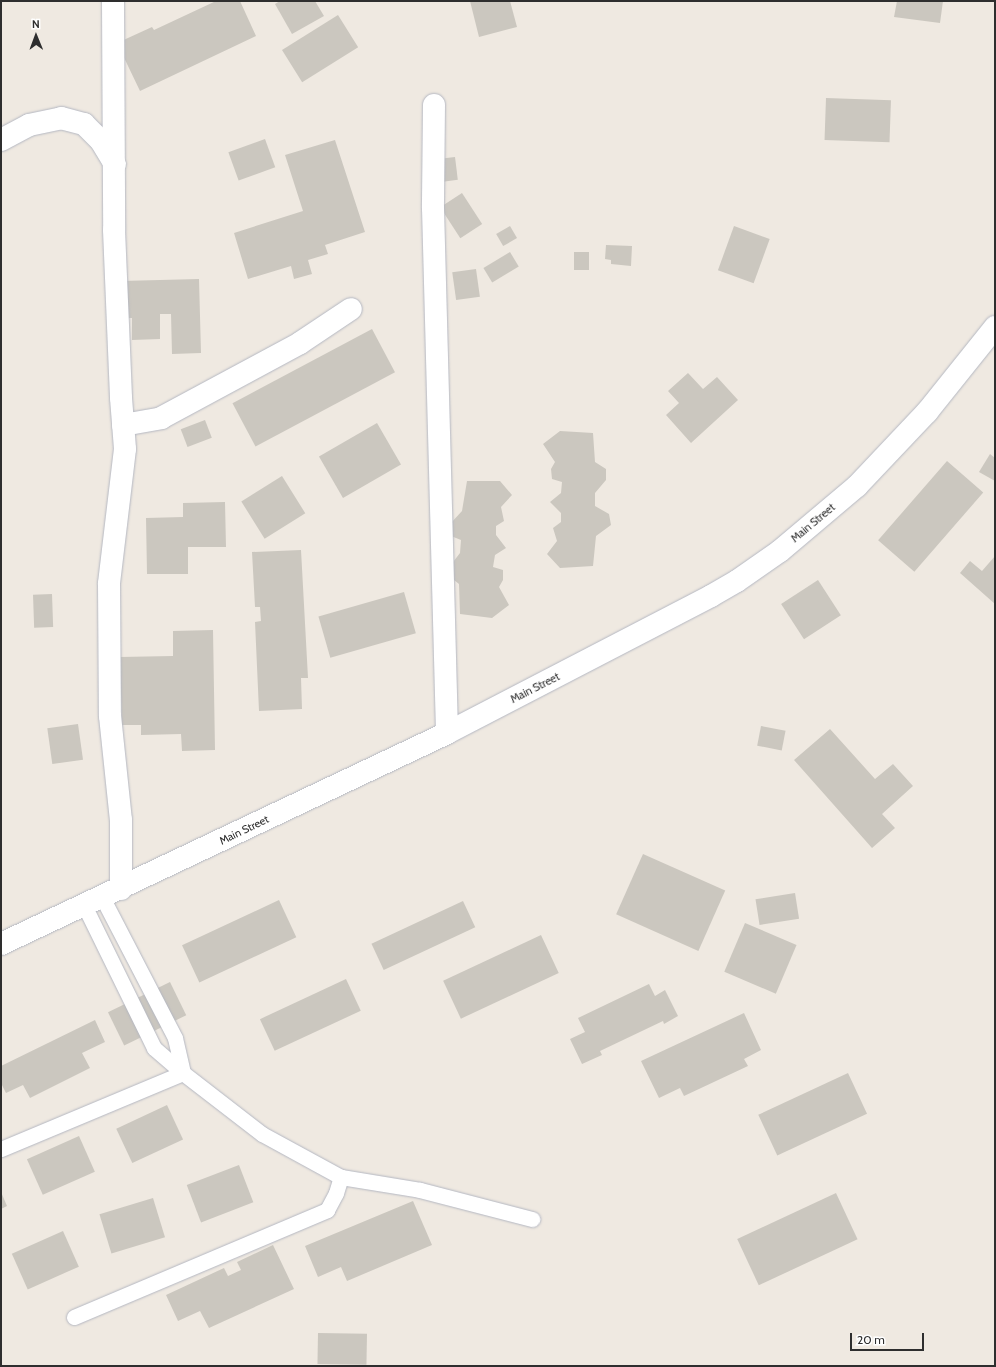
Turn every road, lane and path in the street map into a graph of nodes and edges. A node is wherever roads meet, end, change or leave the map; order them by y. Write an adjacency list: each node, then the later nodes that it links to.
1 (113, 1): 4 (street)
2 (434, 105): 8 (street)
3 (1, 140): 4 (street)
4 (114, 164): 7 (street)
5 (351, 309): 7 (street)
6 (995, 327): 8 (street, Main Street)
7 (123, 425): 9 (street)
8 (447, 732): 9 (street, Main Street)
9 (102, 897): 10 (street, Main Street); 11 (lane); 11 (lane)
10 (1, 944)
11 (183, 1073): 12 (lane); 13 (lane)
12 (1, 1149)
13 (341, 1177): 14 (lane); 15 (lane)
14 (532, 1219)
15 (74, 1316)

